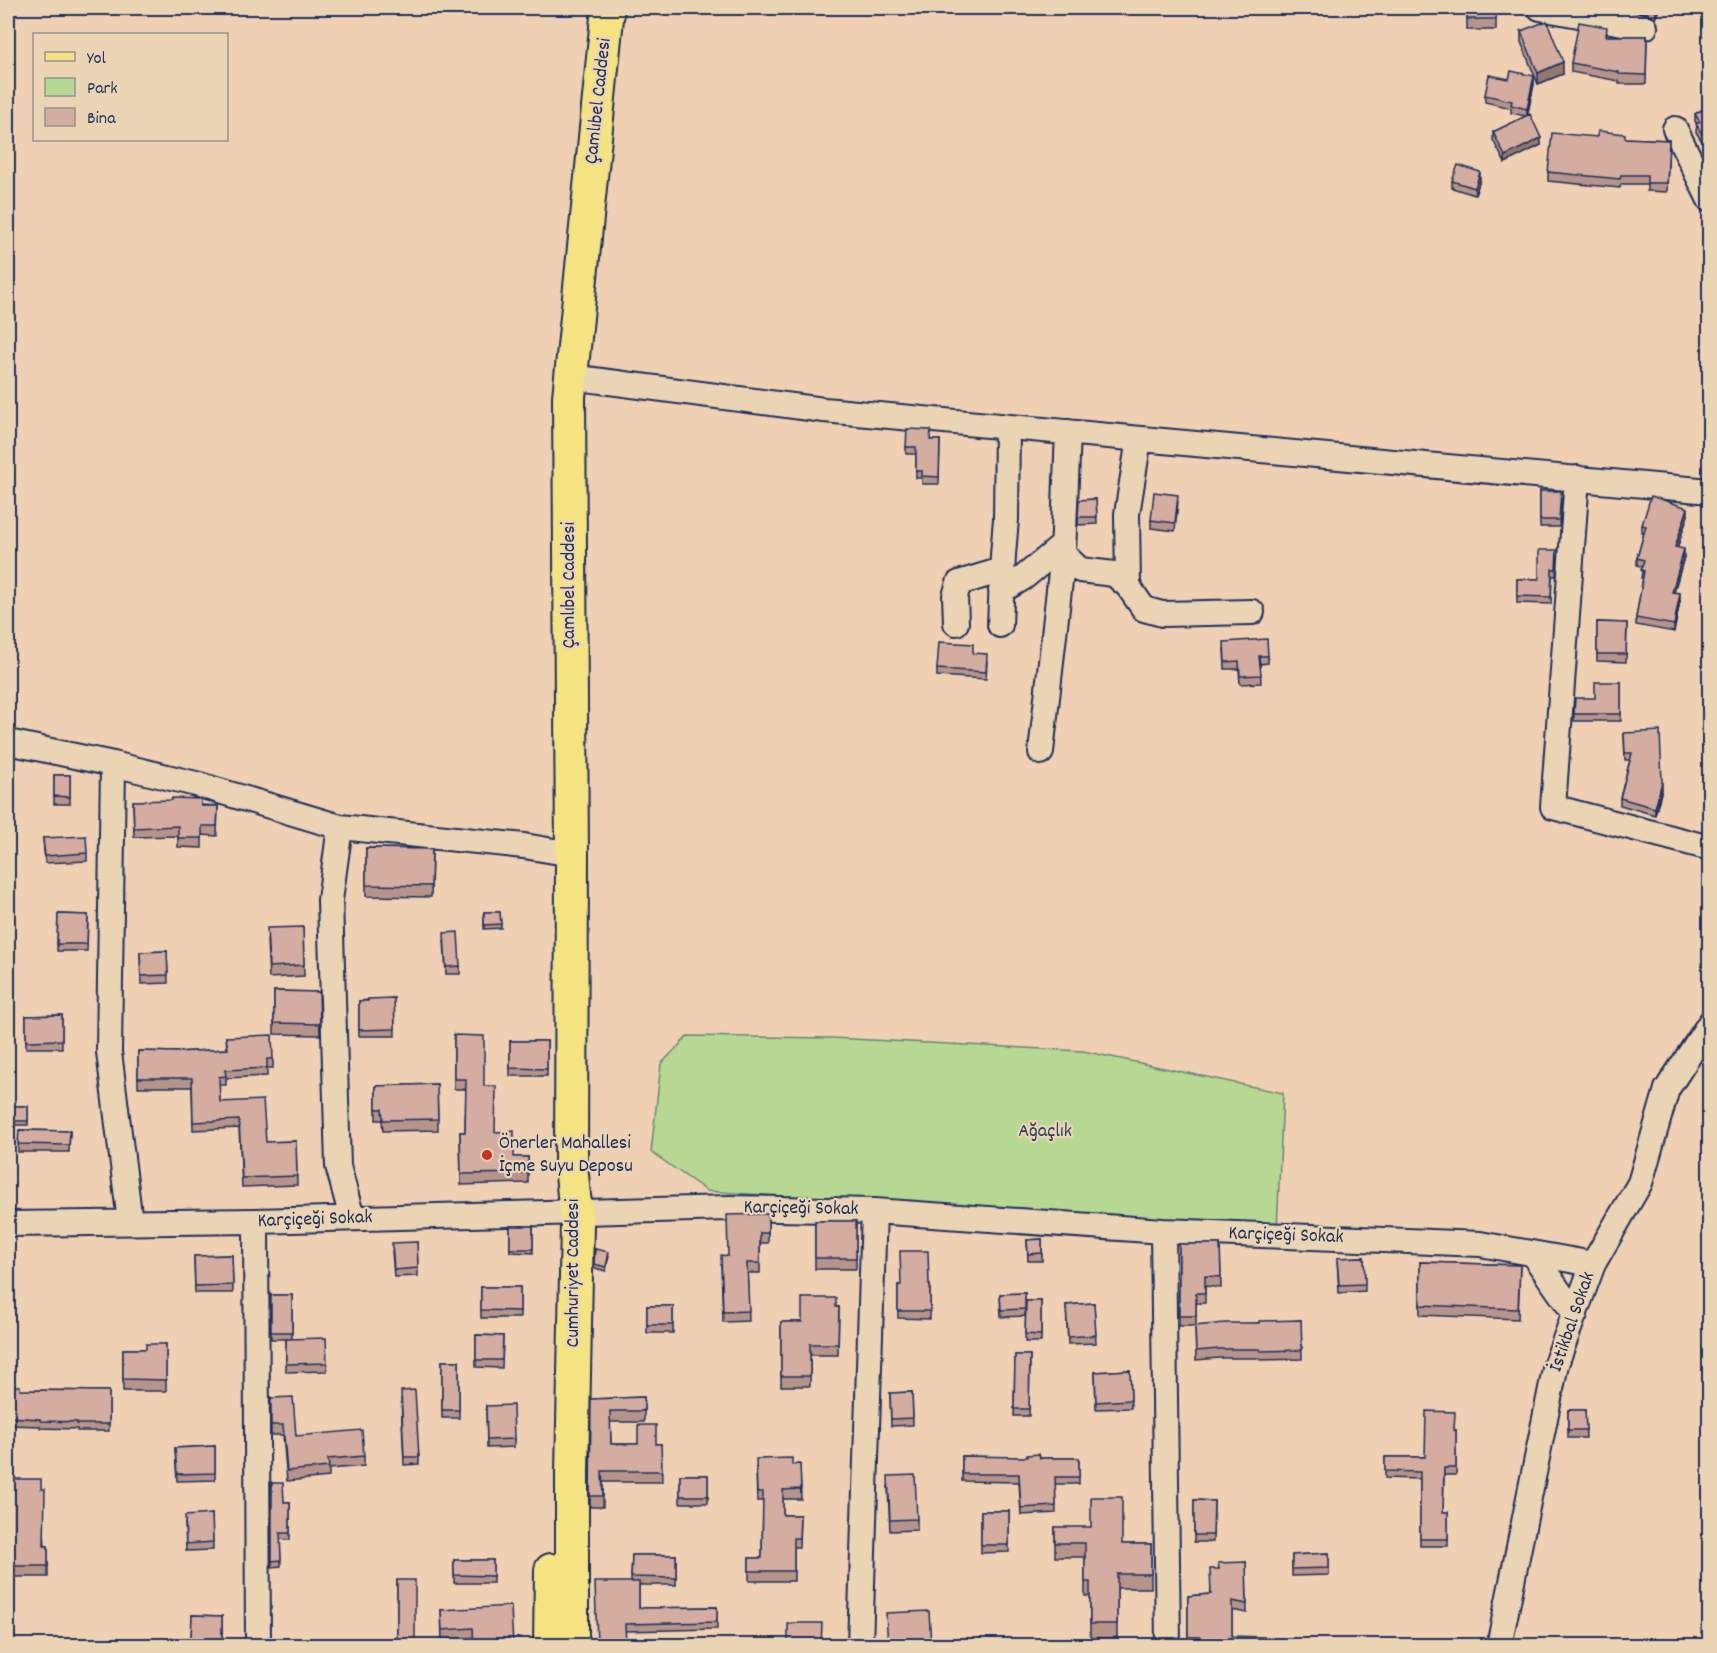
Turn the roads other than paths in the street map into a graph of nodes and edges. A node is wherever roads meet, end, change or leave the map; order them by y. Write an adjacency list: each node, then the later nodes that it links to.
1 (608, 8): 6 (main road, Çamlıbel Caddesi)
2 (1540, 8): 3 (street)
3 (1645, 27)
4 (1675, 129): 5 (street)
5 (1710, 200)
6 (571, 376): 7 (street); 23 (main road, Çamlıbel Caddesi)
7 (1007, 427): 8 (street); 13 (street)
8 (1068, 432): 9 (street); 12 (street)
9 (1139, 439): 10 (street); 14 (street)
10 (1577, 478): 11 (street); 22 (street)
11 (1710, 491)
12 (1063, 549): 13 (street); 14 (street); 19 (street)
13 (1002, 580): 16 (street); 17 (street)
14 (1128, 586): 15 (street)
15 (1252, 612)
16 (956, 623)
17 (1000, 625)
18 (8, 742): 20 (street)
19 (1041, 752)
20 (113, 764): 21 (street); 30 (street)
21 (339, 827): 23 (street); 28 (street)
22 (1710, 848)
23 (573, 854): 25 (main road, Çamlıbel Caddesi)
24 (1710, 1023): 34 (street, İstikbal Sokak)
25 (571, 1165): 27 (main road, Cumhuriyet Caddesi)
26 (874, 1211): 27 (street, Karçiçeği Sokak); 32 (street, Karçiçeği Sokak); 39 (street)
27 (568, 1212): 28 (street, Karçiçeği Sokak); 37 (main road, Cumhuriyet Caddesi); 38 (main road, Cumhuriyet Caddesi)
28 (352, 1218): 29 (street, Karçiçeği Sokak)
29 (256, 1221): 30 (street, Karçiçeği Sokak); 36 (street)
30 (130, 1222): 31 (street, Karçiçeği Sokak)
31 (8, 1224)
32 (1162, 1231): 33 (street, Karçiçeği Sokak); 40 (street)
33 (1532, 1253): 34 (street, Karçiçeği Sokak); 35 (street)
34 (1593, 1264): 35 (street, İstikbal Sokak)
35 (1575, 1314): 41 (street, İstikbal Sokak)
36 (258, 1646)
37 (550, 1646)
38 (572, 1646)
39 (860, 1646)
40 (1168, 1646)
41 (1499, 1646)

